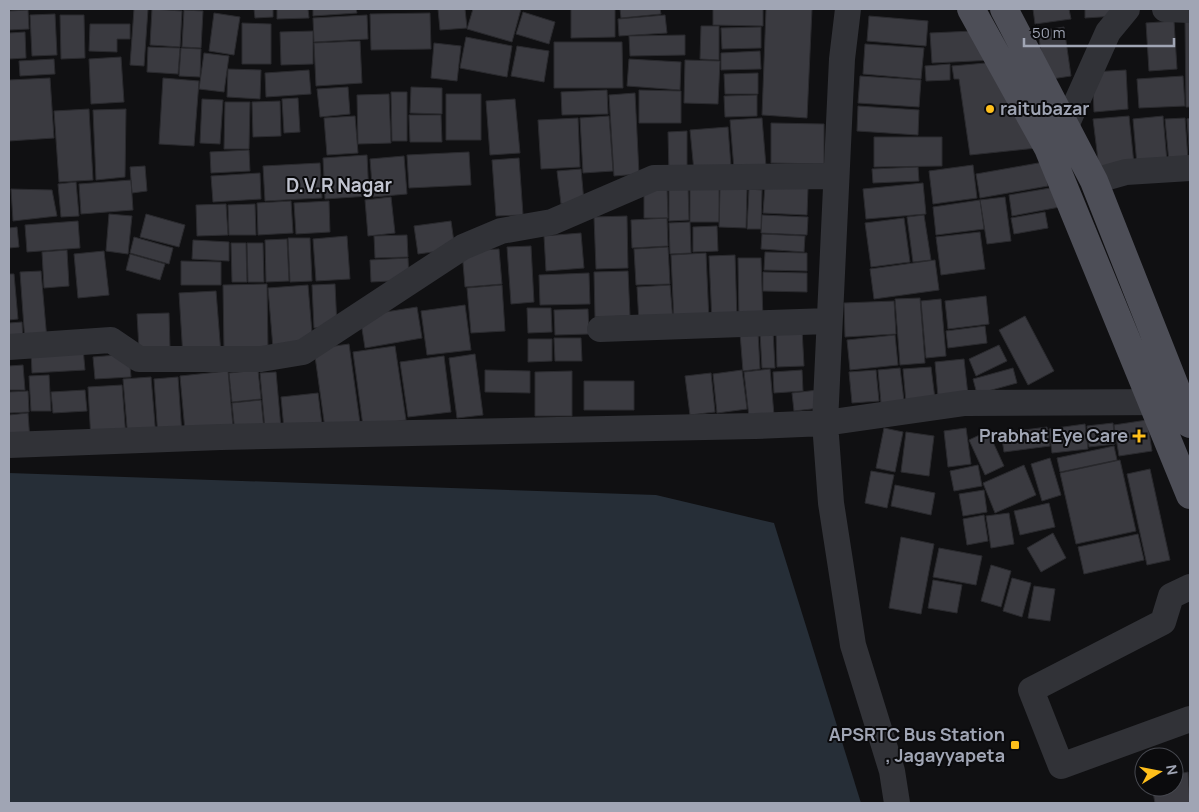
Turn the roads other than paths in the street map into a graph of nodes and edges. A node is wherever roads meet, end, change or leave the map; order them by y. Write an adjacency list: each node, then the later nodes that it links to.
1 (848, 9): 9 (street)
2 (971, 9): 14 (main road)
3 (1004, 9): 7 (main road)
4 (1128, 9): 7 (street)
5 (1165, 9): 6 (street)
6 (1190, 10)
7 (1065, 128): 10 (main road)
8 (1190, 168): 10 (street)
9 (836, 176): 11 (street); 13 (street)
10 (1094, 181): 15 (main road)
11 (830, 321): 12 (street); 16 (street)
12 (600, 329)
13 (9, 347)
14 (1153, 402): 15 (street); 16 (street); 18 (main road)
15 (1187, 408)
16 (825, 423): 17 (street); 21 (street)
17 (9, 445)
18 (1190, 494)
19 (1190, 587): 20 (street)
20 (1190, 719)
21 (897, 803)

